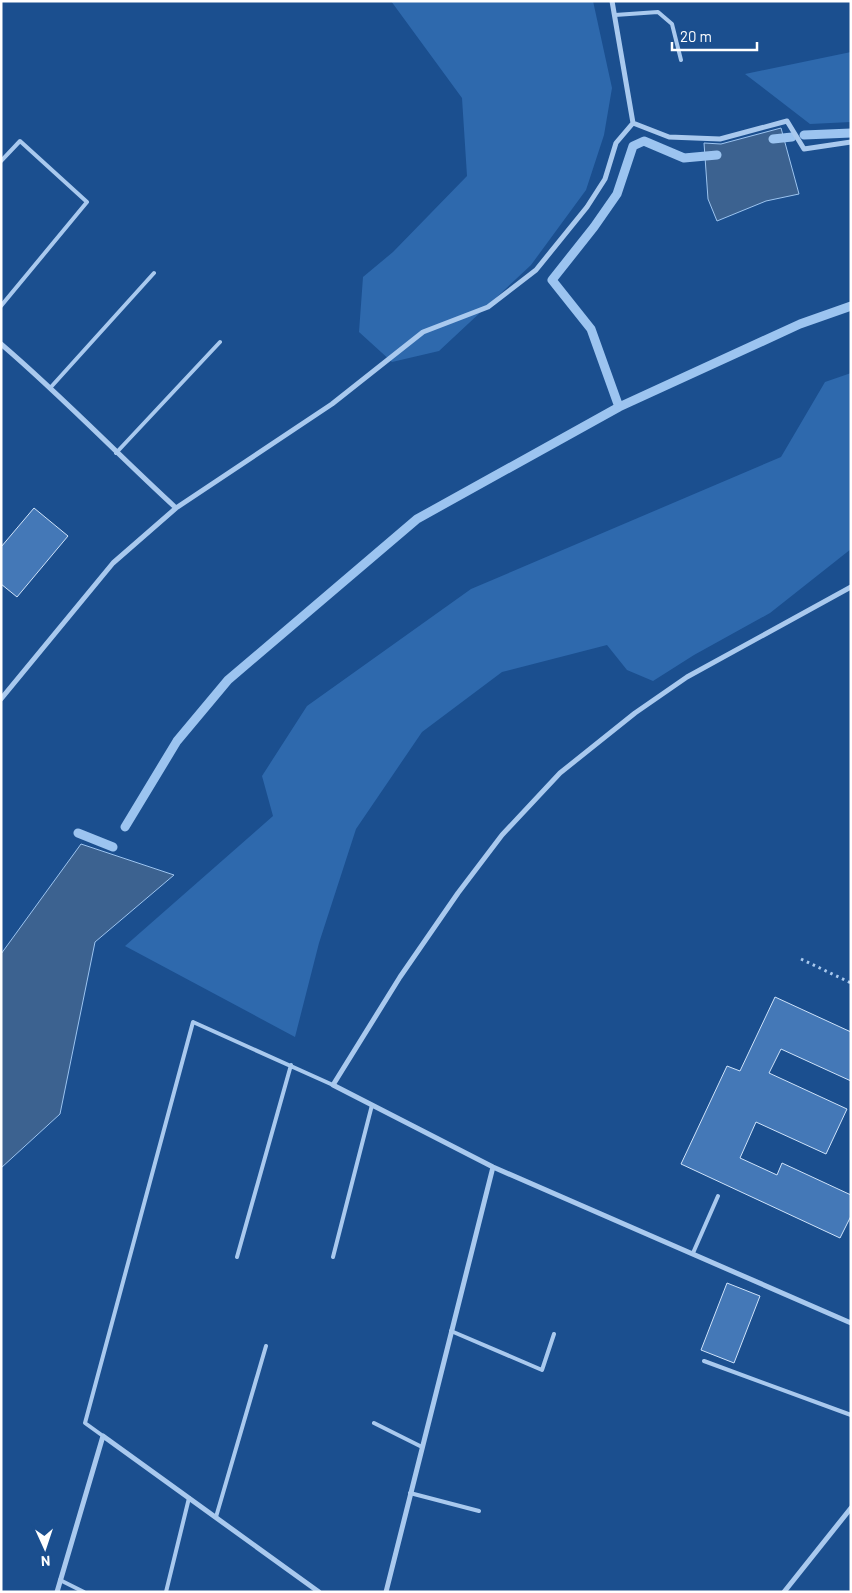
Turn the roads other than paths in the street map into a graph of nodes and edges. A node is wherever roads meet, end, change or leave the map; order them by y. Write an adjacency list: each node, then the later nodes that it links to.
1 (612, 1): 2 (street)
2 (615, 15): 3 (lane); 4 (street)
3 (681, 60)
4 (632, 123): 5 (street); 13 (street)
5 (851, 142)
6 (1, 162): 8 (lane)
7 (154, 273): 11 (lane)
8 (1, 306)
9 (220, 342): 12 (lane)
10 (1, 344): 11 (street)
11 (51, 387): 12 (street)
12 (116, 453): 13 (street)
13 (176, 508): 15 (street)
14 (851, 588): 17 (street)
15 (1, 699)
16 (291, 1065): 17 (lane); 22 (lane); 31 (lane)
17 (333, 1085): 18 (street)
18 (372, 1105): 19 (street); 23 (lane)
19 (493, 1167): 21 (street); 25 (street)
20 (718, 1196): 21 (lane)
21 (693, 1253): 24 (street)
22 (237, 1257)
23 (332, 1257)
24 (851, 1323)
25 (452, 1331): 26 (lane); 32 (street)
26 (554, 1334)
27 (266, 1346): 37 (lane)
28 (704, 1361): 29 (lane)
29 (851, 1415)
30 (374, 1423): 32 (lane)
31 (102, 1436): 34 (street); 38 (street)
32 (422, 1447): 33 (street)
33 (410, 1493): 36 (lane); 43 (street)
34 (189, 1498): 37 (street); 41 (lane)
35 (851, 1508): 44 (street)
36 (479, 1511)
37 (216, 1517): 42 (street)
38 (60, 1580): 39 (street); 40 (lane)
39 (57, 1592)
40 (84, 1592)
41 (166, 1592)
42 (319, 1592)
43 (386, 1592)
44 (784, 1592)

